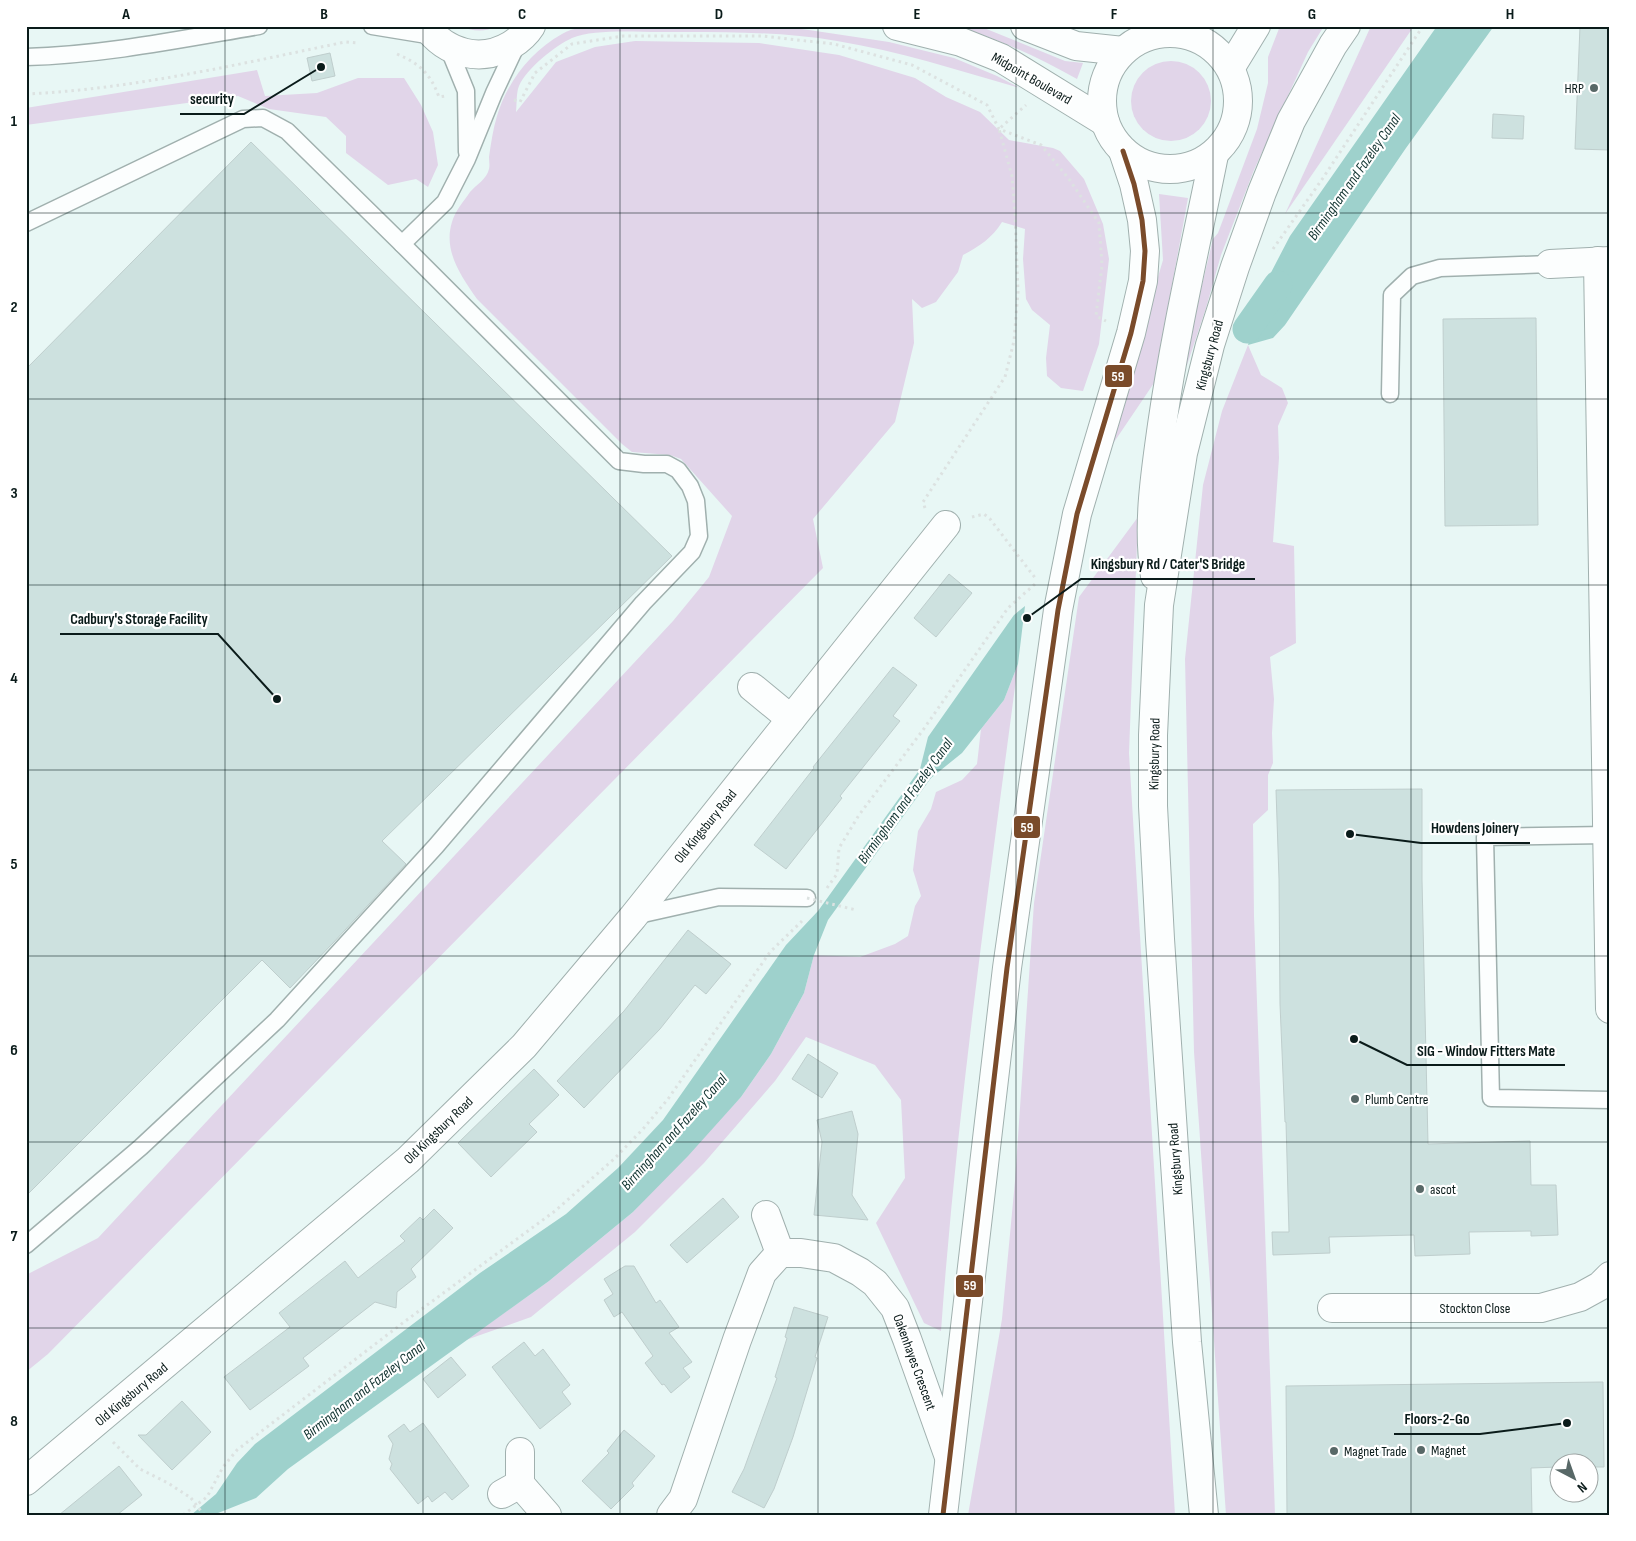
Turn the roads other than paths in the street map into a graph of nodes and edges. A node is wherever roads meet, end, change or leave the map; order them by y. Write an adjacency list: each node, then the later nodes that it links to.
1 (259, 26): 11 (lane)
2 (372, 26): 9 (lane)
3 (897, 26): 13 (main road, Midpoint Boulevard)
4 (1025, 26): 10 (main road)
5 (1256, 26): 12 (main road)
6 (1346, 26): 24 (main road, Kingsbury Road)
7 (1162, 30): 10 (main road); 12 (main road)
8 (525, 33): 9 (main road); 16 (lane)
9 (436, 36): 16 (lane)
10 (1123, 51): 13 (main road)
11 (26, 58)
12 (1230, 67): 15 (main road)
13 (1105, 122): 14 (main road)
14 (1123, 151): 15 (main road); 39 (main road)
15 (1214, 155): 24 (main road)
16 (467, 159): 18 (lane)
17 (26, 223): 18 (lane)
18 (402, 244): 34 (lane)
19 (1604, 261): 20 (main road); 22 (main road)
20 (1550, 264): 21 (lane)
21 (1390, 394)
22 (1606, 511): 27 (main road)
23 (946, 525): 26 (main road, Old Kingsbury Road)
24 (1159, 605): 44 (main road, Kingsbury Road)
25 (752, 687): 26 (main road)
26 (791, 720): 30 (main road, Old Kingsbury Road)
27 (1607, 835): 28 (main road); 32 (lane)
28 (1608, 882): 31 (main road)
29 (815, 900): 30 (lane)
30 (633, 917): 40 (main road, Old Kingsbury Road)
31 (1610, 1010)
32 (1610, 1100)
33 (766, 1215): 35 (main road)
34 (26, 1245)
35 (780, 1253): 39 (main road, Oakenhayes Crescent); 42 (main road)
36 (1610, 1276): 37 (main road, Stockton Close)
37 (1332, 1308)
38 (520, 1452): 41 (main road)
39 (949, 1457): 43 (main road)
40 (26, 1482)
41 (547, 1515)
42 (671, 1515)
43 (943, 1515)
44 (1204, 1515)

